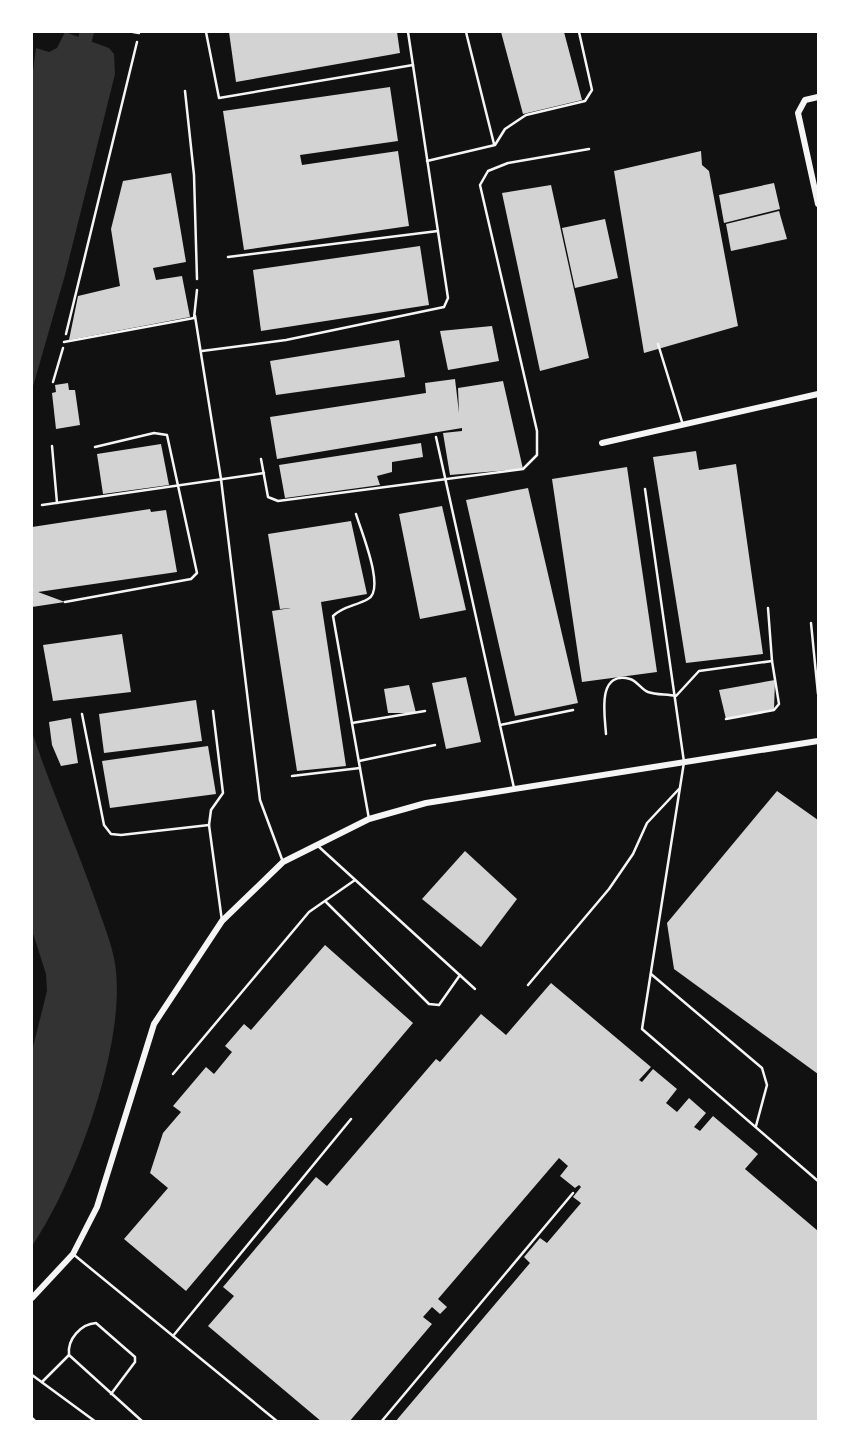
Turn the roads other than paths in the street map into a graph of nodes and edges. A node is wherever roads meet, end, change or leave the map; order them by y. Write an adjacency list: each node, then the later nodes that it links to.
1 (133, 32): 6 (lane)
2 (205, 32): 7 (lane)
3 (408, 32): 7 (lane)
4 (466, 32): 10 (lane)
5 (579, 32): 10 (lane)
6 (139, 33)
7 (413, 65): 12 (lane)
8 (185, 91): 16 (lane)
9 (818, 97): 13 (street)
10 (495, 145): 12 (lane)
11 (589, 149): 30 (lane)
12 (428, 161): 14 (lane)
13 (818, 204)
14 (438, 231): 15 (lane); 21 (lane)
15 (228, 257)
16 (197, 279)
17 (197, 290): 18 (lane)
18 (195, 316): 19 (lane); 21 (lane)
19 (64, 342)
20 (658, 344): 23 (lane)
21 (202, 351): 31 (lane)
22 (818, 394): 23 (street)
23 (683, 425): 25 (street)
24 (436, 437): 30 (lane)
25 (601, 443)
26 (52, 446): 34 (lane)
27 (95, 447): 32 (lane)
28 (261, 459): 29 (lane)
29 (264, 473): 30 (lane); 31 (lane)
30 (445, 478): 49 (lane)
31 (221, 479): 32 (lane); 62 (lane)
32 (180, 485): 34 (lane); 37 (lane)
33 (645, 489): 42 (lane)
34 (57, 503): 35 (lane)
35 (42, 505)
36 (356, 514): 48 (lane)
37 (65, 602)
38 (768, 608): 40 (lane)
39 (811, 623): 41 (lane)
40 (772, 661): 42 (lane); 47 (lane)
41 (818, 694)
42 (676, 696): 50 (lane); 54 (lane)
43 (573, 710): 49 (lane)
44 (213, 711): 60 (lane)
45 (425, 711): 48 (lane)
46 (82, 714): 60 (lane)
47 (726, 719)
48 (352, 723): 53 (lane)
49 (500, 726): 57 (lane)
50 (606, 734)
51 (818, 741): 54 (street)
52 (435, 746): 53 (lane)
53 (359, 761): 55 (lane)
54 (684, 762): 57 (street); 58 (lane)
55 (360, 768): 56 (lane); 59 (lane)
56 (292, 776)
57 (514, 788): 59 (street)
58 (679, 789): 66 (lane); 68 (lane)
59 (369, 819): 61 (street)
60 (209, 825): 65 (lane)
61 (316, 844): 62 (street); 63 (lane)
62 (283, 862): 65 (street)
63 (355, 880): 64 (lane); 67 (lane)
64 (326, 902): 67 (lane); 70 (lane)
65 (222, 921): 75 (street)
66 (651, 974): 72 (lane); 72 (lane)
67 (460, 975): 69 (lane)
68 (528, 985)
69 (475, 989)
70 (173, 1074)
71 (351, 1119): 77 (lane)
72 (756, 1128): 73 (lane)
73 (818, 1181)
74 (573, 1193): 87 (lane)
75 (73, 1254): 76 (street); 77 (lane)
76 (32, 1298)
77 (173, 1336): 86 (lane)
78 (69, 1355): 80 (lane); 81 (lane); 81 (lane)
79 (32, 1375): 80 (lane)
80 (42, 1382): 84 (lane)
81 (111, 1394): 85 (lane)
82 (32, 1418): 83 (lane)
83 (36, 1422)
84 (96, 1422)
85 (143, 1422)
86 (278, 1422)
87 (381, 1422)

